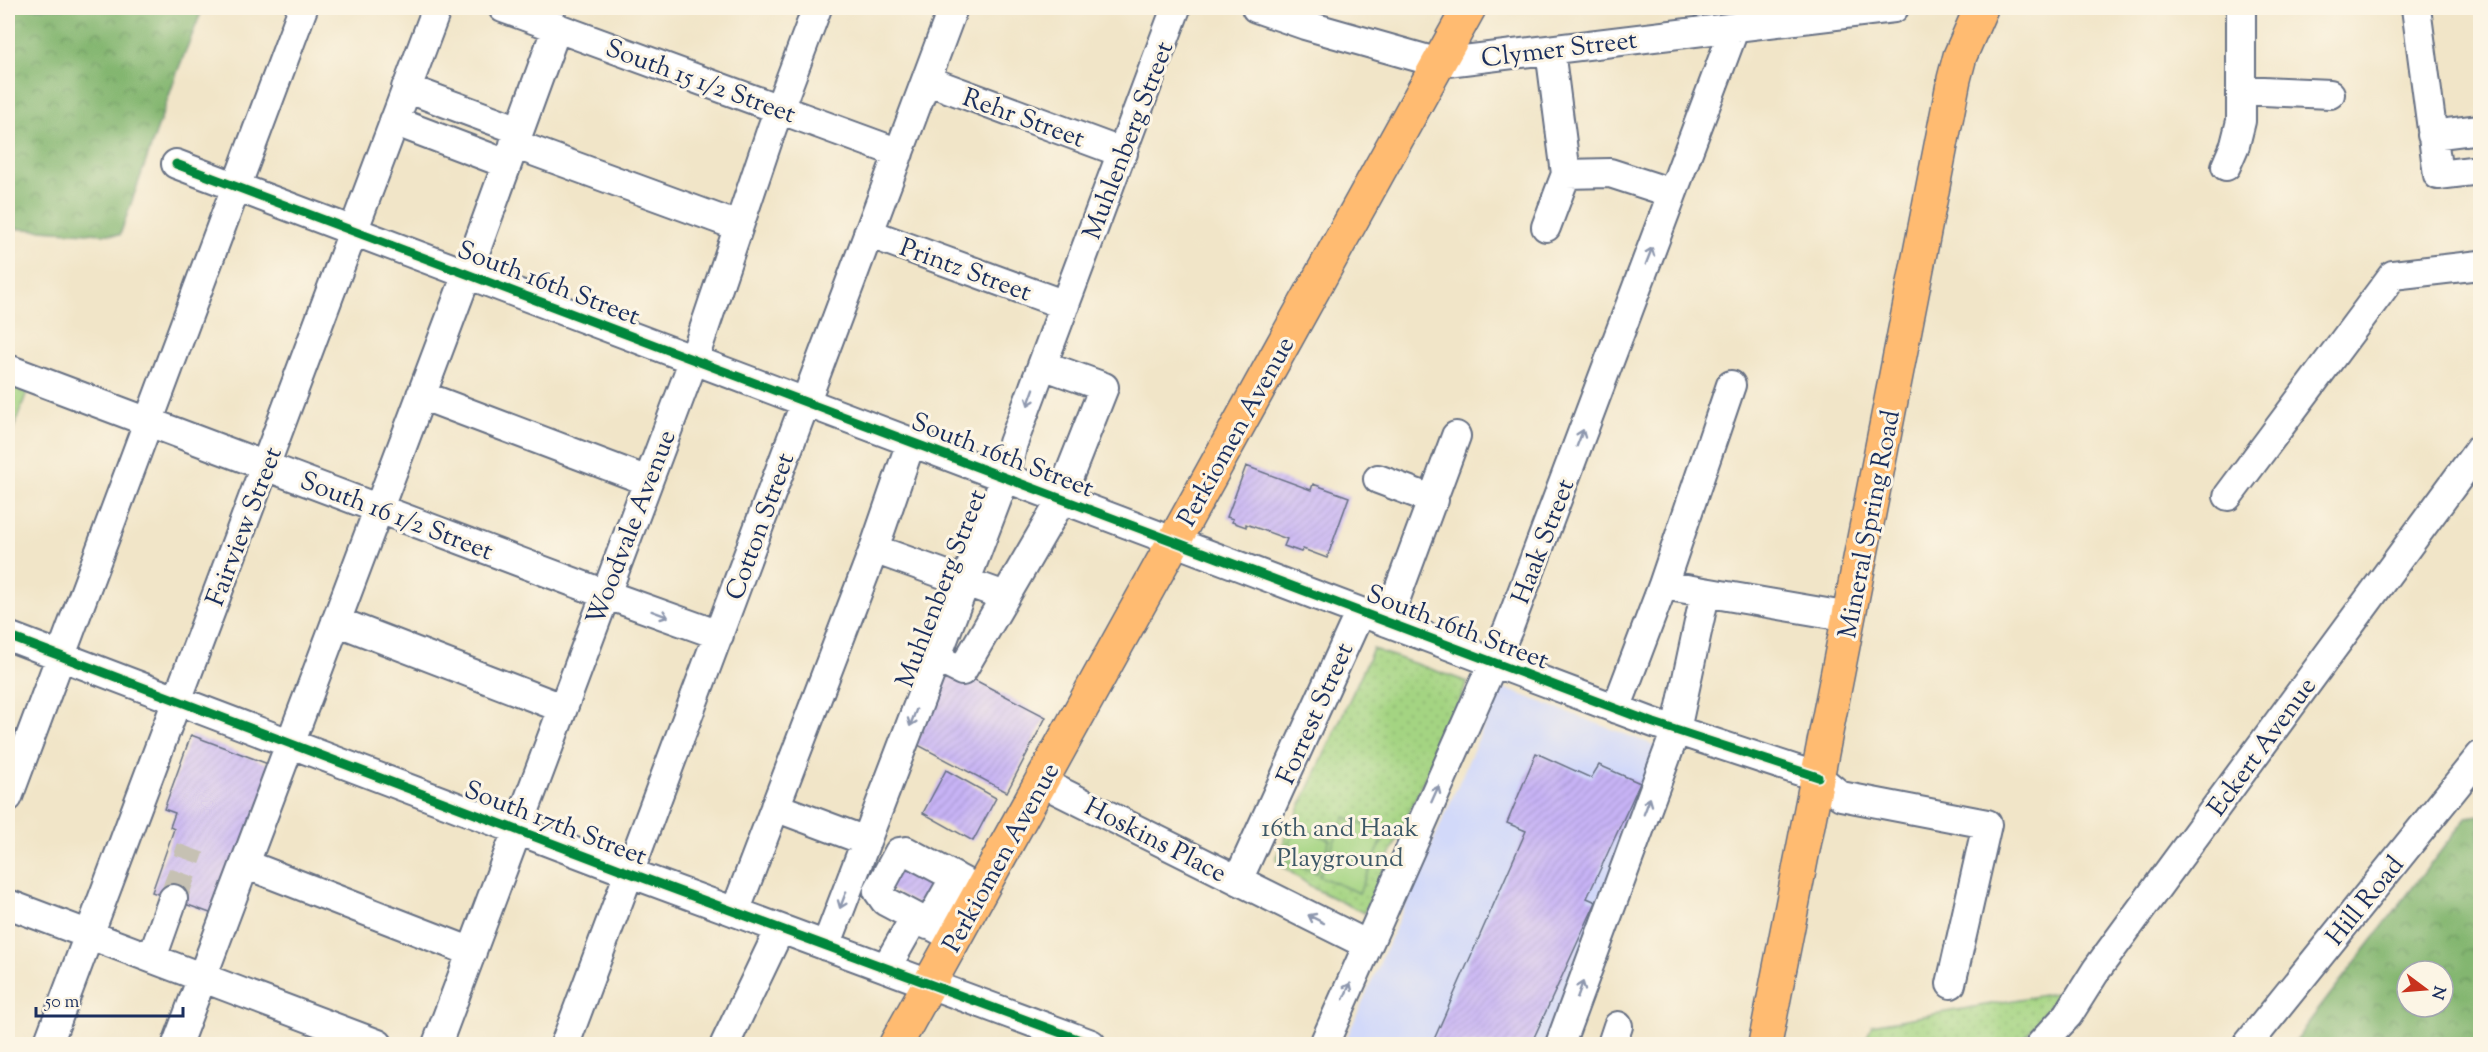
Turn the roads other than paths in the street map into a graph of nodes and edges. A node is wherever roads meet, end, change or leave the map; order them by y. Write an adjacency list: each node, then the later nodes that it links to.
1 (303, 8): 33 (street)
2 (436, 8): 19 (street, Fairview Street)
3 (503, 8): 14 (street, South 15 1/2 Street)
4 (817, 8): 22 (street, Woodvale Avenue)
5 (953, 8): 18 (street, Cotton Street)
6 (1176, 8): 28 (street, Muhlenberg Street)
7 (1256, 8): 17 (street)
8 (1469, 8): 17 (main road, Perkiomen Avenue)
9 (1894, 8): 13 (street, Clymer Street)
10 (1981, 8): 68 (main road, Mineral Spring Road)
11 (2241, 8): 20 (street)
12 (2416, 8): 25 (street)
13 (1866, 9): 15 (street, Clymer Street)
14 (564, 22): 22 (street, South 15 1/2 Street); 26 (street)
15 (1735, 27): 16 (street, Clymer Street); 34 (street, Haak Street)
16 (1550, 50): 17 (street, Clymer Street); 32 (street)
17 (1438, 63): 60 (main road, Perkiomen Avenue)
18 (926, 80): 27 (street, Cotton Street); 28 (street, Rehr Street)
19 (406, 88): 23 (street, Fairview Street); 26 (street)
20 (2242, 90): 21 (street); 30 (street)
21 (2330, 94)
22 (779, 109): 27 (street, South 15 1/2 Street); 35 (street, Woodvale Avenue)
23 (394, 121): 26 (street); 37 (street, Fairview Street)
24 (2481, 129): 25 (street)
25 (2432, 135): 31 (street)
26 (513, 146): 35 (street); 40 (street)
27 (899, 153): 38 (street, Cotton Street)
28 (1123, 153): 41 (street, Muhlenberg Street)
29 (176, 164): 33 (street, South 16th Street)
30 (2226, 166)
31 (2481, 170)
32 (1566, 174): 34 (street); 36 (street)
33 (236, 188): 37 (street, South 16th Street); 48 (street)
34 (1672, 193): 75 (street, Haak Street, one-way to 34)
35 (738, 226): 42 (street, Woodvale Avenue)
36 (1546, 227)
37 (354, 232): 40 (street, South 16th Street); 52 (street, Fairview Street)
38 (868, 233): 41 (street, Printz Street); 47 (street, Cotton Street)
39 (2481, 265): 56 (street)
40 (467, 274): 42 (street, South 16th Street); 46 (street)
41 (1065, 305): 43 (street, Muhlenberg Street)
42 (694, 359): 47 (street, South 16th Street); 55 (street, Woodvale Avenue)
43 (1043, 365): 53 (street, Muhlenberg Street, one-way to 53); 57 (street)
44 (8, 369): 48 (street, South 16 1/2 Street)
45 (1731, 385): 63 (street)
46 (421, 395): 55 (street); 59 (street)
47 (806, 402): 50 (street, South 16th Street); 71 (street, Cotton Street)
48 (149, 422): 52 (street, South 16 1/2 Street); 73 (street)
49 (1456, 436): 58 (street)
50 (911, 442): 53 (street, South 16th Street); 61 (street)
51 (2481, 448): 106 (street, Eckert Avenue)
52 (266, 466): 59 (street, South 16 1/2 Street); 76 (street, Fairview Street)
53 (1005, 478): 57 (street, South 16th Street); 62 (street, Muhlenberg Street)
54 (1378, 479): 58 (street)
55 (648, 481): 64 (street, Woodvale Avenue)
56 (2228, 496)
57 (1061, 498): 60 (street, South 16th Street); 66 (street)
58 (1434, 500): 70 (street)
59 (378, 508): 64 (street, South 16 1/2 Street); 69 (street)
60 (1174, 541): 67 (street, South 16th Street); 83 (main road, Perkiomen Avenue)
61 (874, 549): 62 (street); 85 (street)
62 (965, 581): 66 (street); 74 (street, Muhlenberg Street)
63 (1663, 585): 65 (street); 78 (street)
64 (605, 594): 71 (street, South 16 1/2 Street, one-way to 71); 77 (street, Woodvale Avenue)
65 (1705, 594): 68 (street); 79 (street)
66 (1005, 596): 74 (street)
67 (1360, 612): 70 (street, South 16th Street); 90 (street, Forrest Street)
68 (1850, 617): 82 (main road, Mineral Spring Road)
69 (336, 621): 77 (street); 80 (street)
70 (1387, 622): 75 (street, South 16th Street)
71 (719, 635): 89 (street, Cotton Street)
72 (8, 636): 73 (street, South 17th Street)
73 (60, 657): 76 (street, South 17th Street); 84 (street)
74 (936, 658): 87 (street, Muhlenberg Street, one-way to 87)
75 (1494, 662): 78 (street, South 16th Street); 98 (street, Haak Street, one-way to 75)
76 (177, 701): 80 (street, South 17th Street); 97 (street, Fairview Street)
77 (562, 708): 86 (street, Woodvale Avenue)
78 (1616, 709): 79 (street, South 16th Street)
79 (1676, 730): 82 (street, South 16th Street); 117 (street, one-way to 79)
80 (290, 743): 86 (street, South 17th Street); 88 (street)
81 (2475, 774): 121 (street, Hill Road)
82 (1818, 777): 105 (street); 118 (main road, Mineral Spring Road)
83 (1041, 782): 90 (street, Hoskins Place); 91 (main road, Perkiomen Avenue)
84 (8, 797)
85 (776, 807): 87 (street); 94 (street)
86 (517, 830): 89 (street, South 17th Street); 100 (street, Woodvale Avenue)
87 (866, 841): 99 (street, Muhlenberg Street, one-way to 99)
88 (245, 864): 100 (street); 103 (street)
89 (630, 873): 94 (street, South 17th Street); 112 (street, Cotton Street)
90 (1238, 880): 98 (street, Hoskins Place, one-way to 90)
91 (968, 884): 95 (main road, Perkiomen Avenue); 95 (street)
92 (172, 899): 101 (street)
93 (8, 904): 97 (street)
94 (735, 912): 96 (street, South 17th Street)
95 (933, 927): 102 (street); 104 (main road, Perkiomen Avenue)
96 (780, 929): 99 (street, South 17th Street); 113 (street)
97 (89, 935): 101 (street); 108 (street, Fairview Street)
98 (1368, 945): 116 (street, Haak Street, one-way to 98)
99 (826, 946): 102 (street, South 17th Street)
100 (472, 952): 111 (street, Woodvale Avenue)
101 (152, 958): 103 (street)
102 (886, 968): 104 (street, South 17th Street)
103 (202, 977): 109 (street); 110 (street)
104 (929, 984): 107 (street, South 17th Street); 114 (main road, Perkiomen Avenue)
105 (1950, 984)
106 (2068, 1015): 119 (street, Eckert Avenue); 120 (street)
107 (1048, 1037): 115 (street, South 17th Street)
108 (53, 1043)
109 (177, 1044)
110 (378, 1044)
111 (437, 1044)
112 (566, 1044)
113 (725, 1044)
114 (896, 1044)
115 (1091, 1044)
116 (1324, 1044)
117 (1560, 1044)
118 (1765, 1044)
119 (2041, 1044)
120 (2068, 1044)
121 (2248, 1044)

